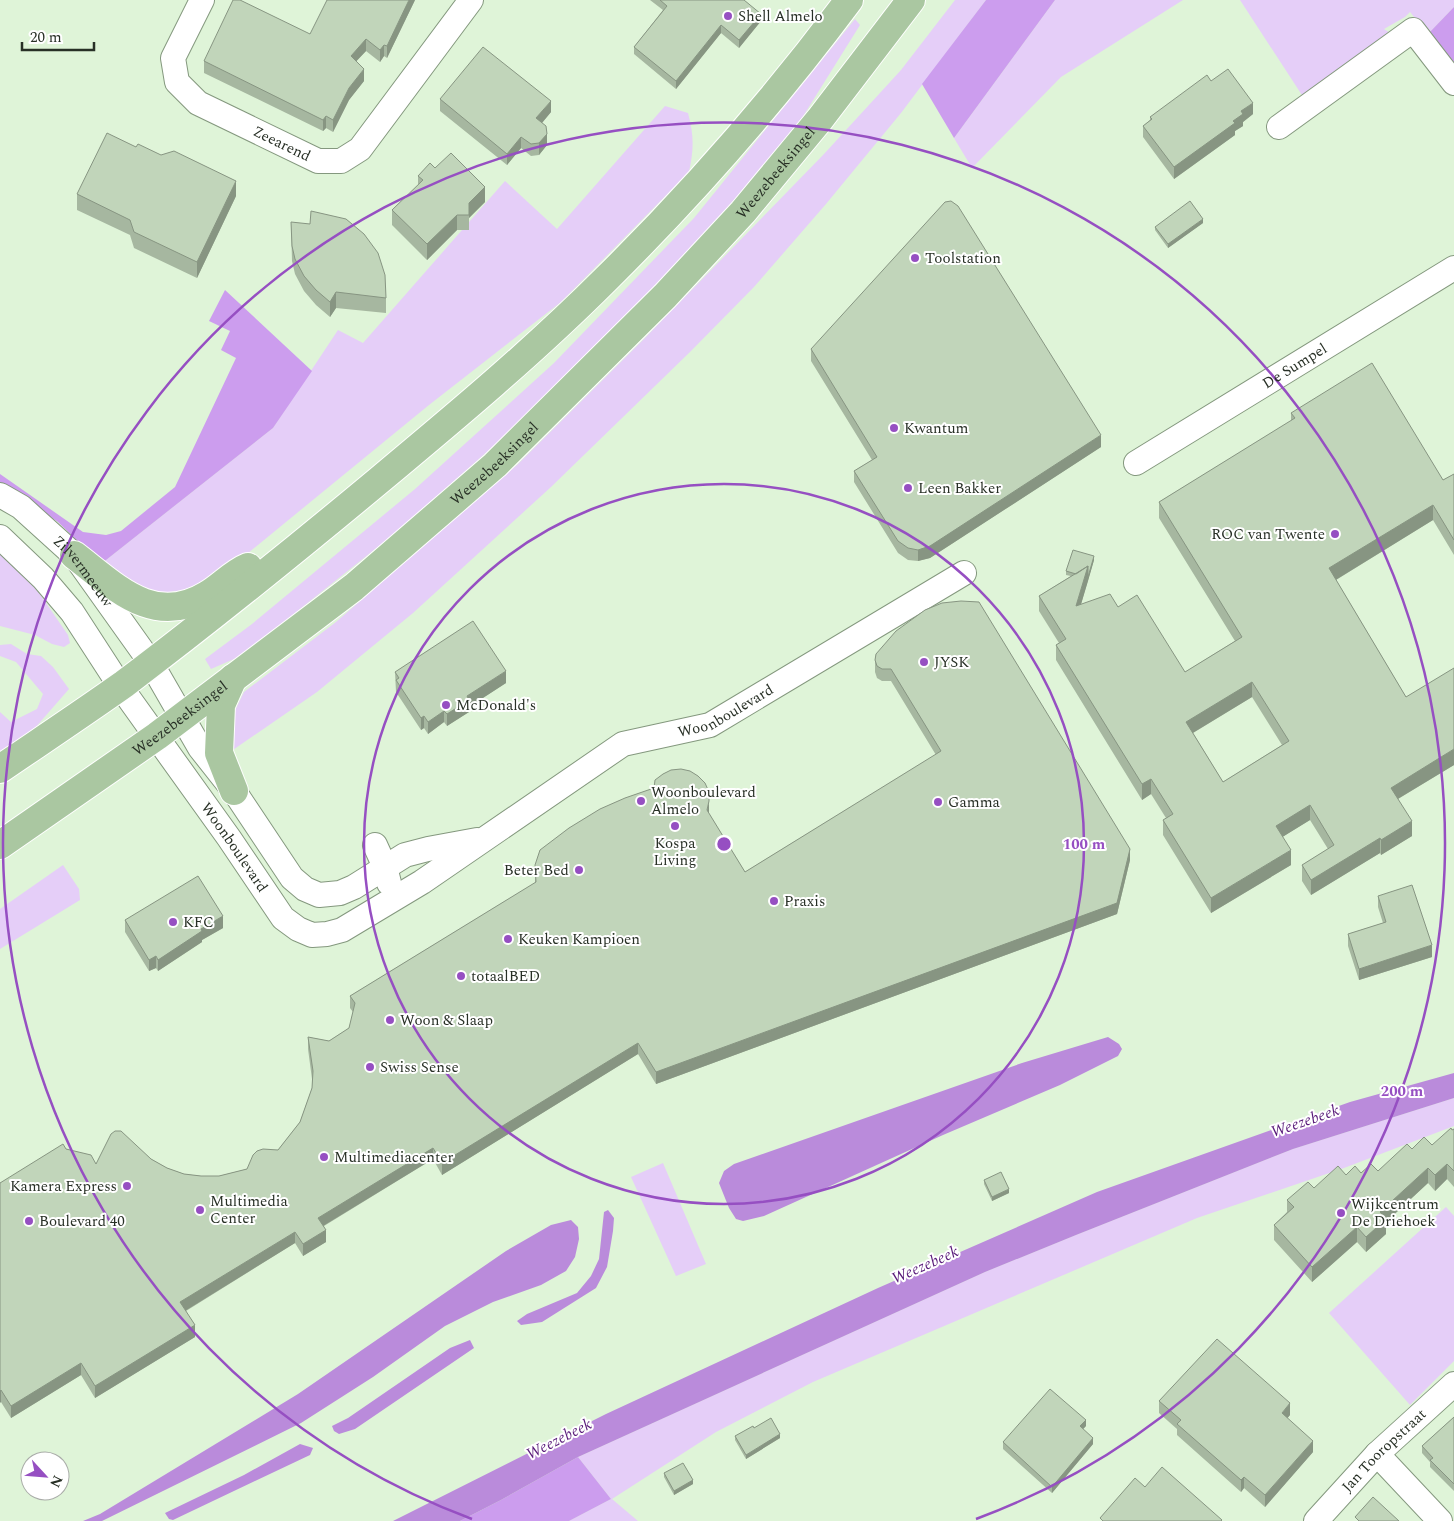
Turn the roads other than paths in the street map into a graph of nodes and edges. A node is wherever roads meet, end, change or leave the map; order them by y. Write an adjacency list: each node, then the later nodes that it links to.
1 (202, 0): 2 (street, Zeearend)
2 (471, 0)
3 (849, 0): 11 (main road)
4 (911, 0): 15 (main road, Weezebeeksingel)
5 (1454, 84): 6 (street)
6 (1279, 127)
7 (1454, 268): 8 (street, De Sumpel)
8 (1136, 463)
9 (0, 495): 12 (street, Zilvermeeuw)
10 (0, 537): 16 (street)
11 (294, 550): 12 (main road); 14 (main road)
12 (74, 555): 14 (street, Zilvermeeuw)
13 (964, 573): 21 (street, Woonboulevard)
14 (151, 663): 16 (main road); 17 (street, Woonboulevard)
15 (234, 678): 17 (main road, Weezebeeksingel); 20 (main road)
16 (120, 686): 18 (street, Woonboulevard); 19 (main road)
17 (182, 717): 18 (main road, Weezebeeksingel); 20 (street, Woonboulevard)
18 (157, 736): 22 (main road, Weezebeeksingel); 25 (street, Woonboulevard)
19 (0, 769)
20 (234, 791): 24 (street, Woonboulevard)
21 (486, 839): 24 (street, Woonboulevard); 25 (street, Woonboulevard)
22 (0, 845)
23 (375, 845): 24 (street)
24 (385, 867): 25 (street)
25 (383, 906)
26 (1454, 1384): 27 (street, Jan Tooropstraat)
27 (1377, 1454): 28 (street, Jan Tooropstraat); 29 (street)
28 (1316, 1521)
29 (1440, 1521)

